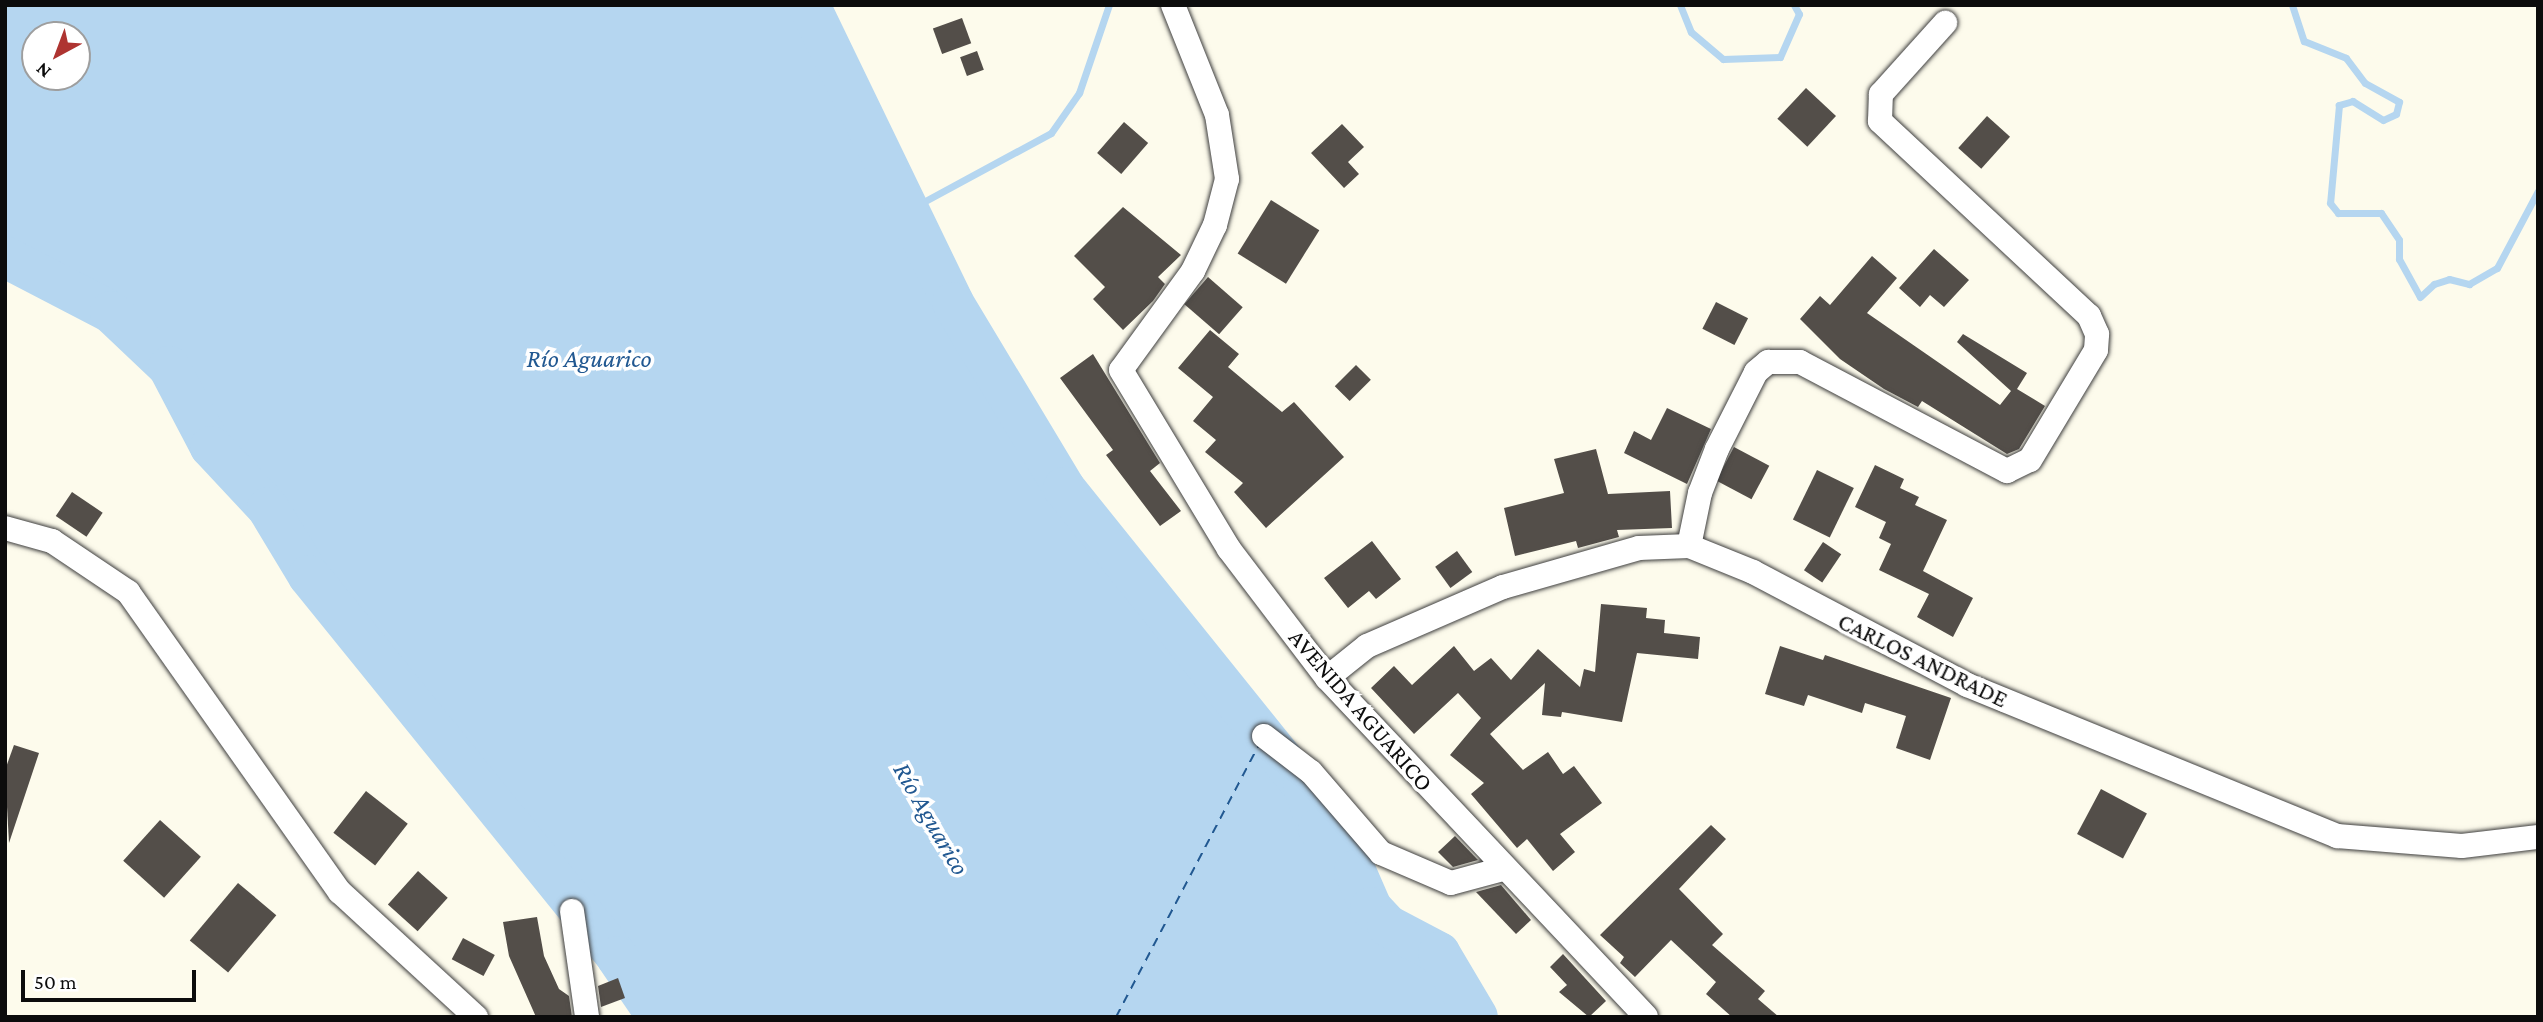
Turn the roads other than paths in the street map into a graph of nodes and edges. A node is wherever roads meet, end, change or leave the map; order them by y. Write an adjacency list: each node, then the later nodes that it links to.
1 (1173, 5): 5 (street, AVENIDA AGUARICO)
2 (1945, 23): 4 (street)
3 (5, 528): 10 (street)
4 (1689, 546): 5 (street, CARLOS ANDRADE); 7 (street, CARLOS ANDRADE)
5 (1327, 678): 8 (street, AVENIDA AGUARICO)
6 (1264, 736): 8 (street)
7 (2538, 838)
8 (1503, 869): 12 (street, AVENIDA AGUARICO)
9 (572, 911): 11 (street)
10 (475, 1017)
11 (587, 1017)
12 (1646, 1017)

